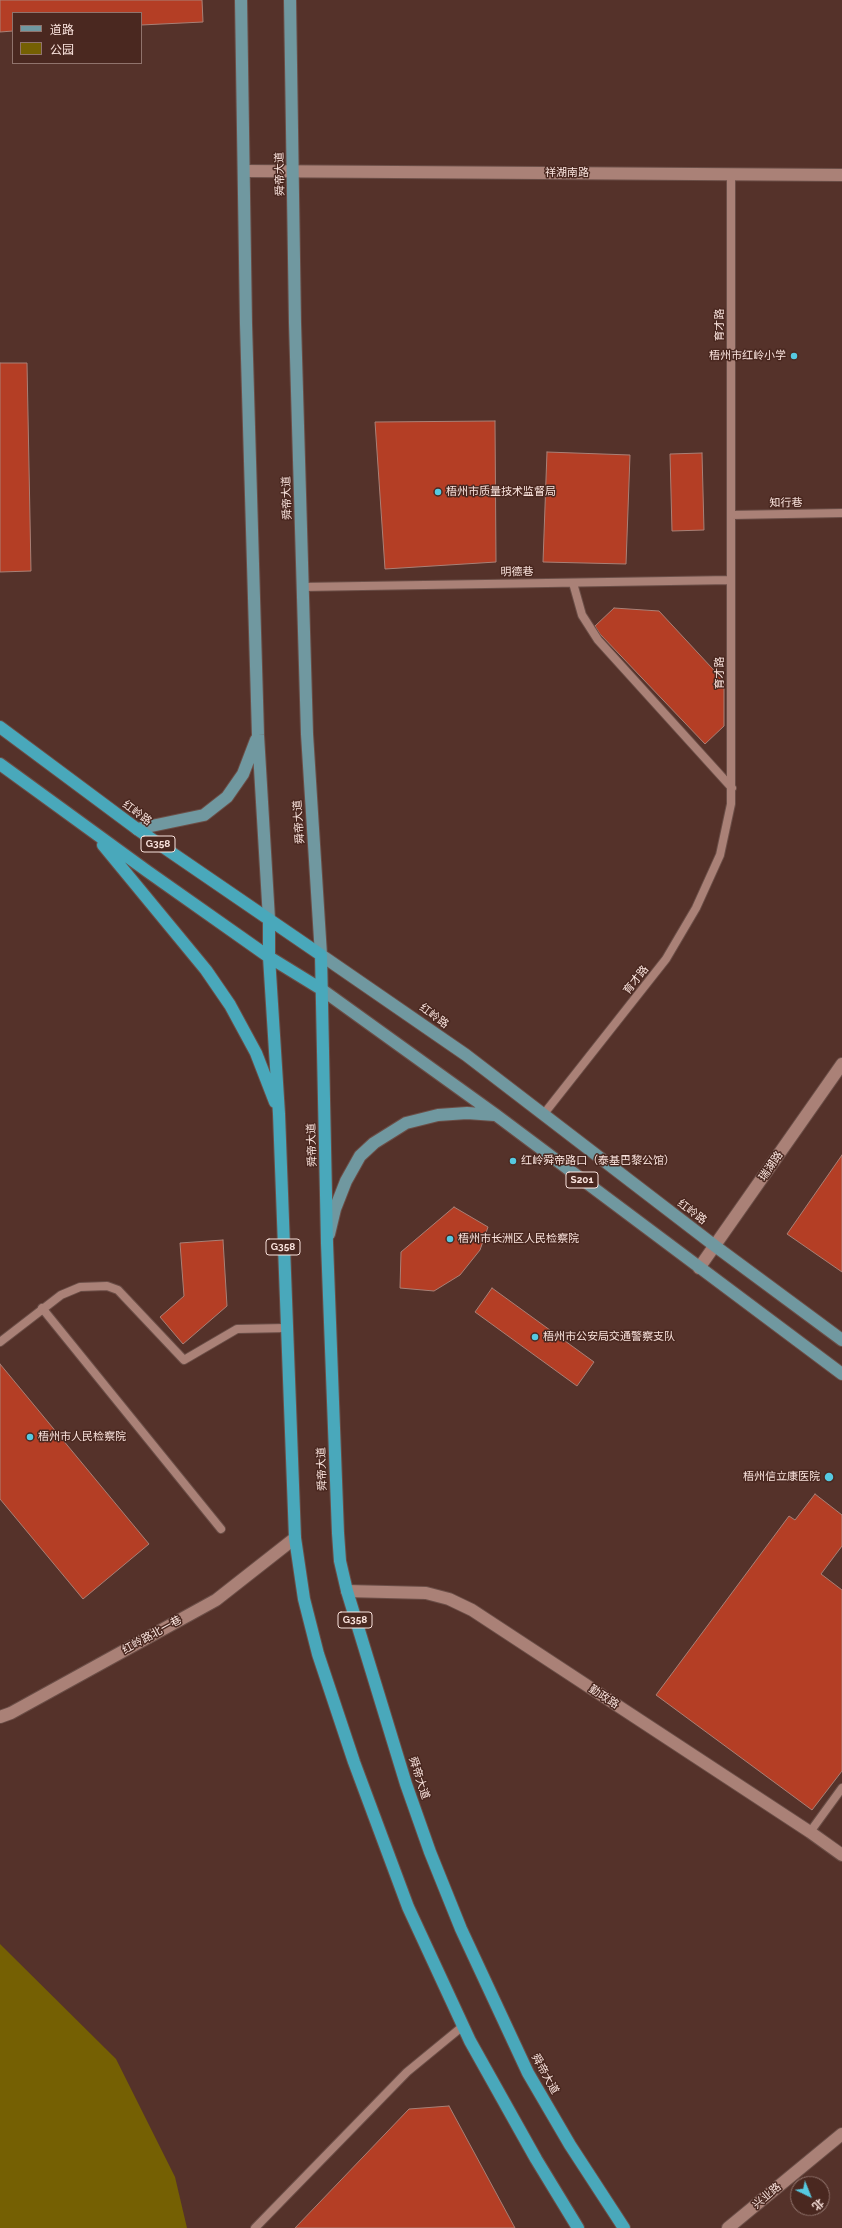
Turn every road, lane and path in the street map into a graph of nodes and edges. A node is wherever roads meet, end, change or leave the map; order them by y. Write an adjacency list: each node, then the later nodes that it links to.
1 (241, 0): 4 (main road)
2 (290, 0): 3 (main road, 舜帝大道)
3 (293, 170): 4 (street, 祥湖南路); 5 (street, 祥湖南路); 11 (main road, 舜帝大道)
4 (244, 171): 13 (main road)
5 (731, 174): 6 (street, 祥湖南路); 8 (lane, 育才路)
6 (842, 175)
7 (842, 513): 8 (lane, 知行巷)
8 (731, 515): 9 (lane, 育才路)
9 (731, 580): 10 (lane, 明德巷); 15 (lane, 育才路)
10 (573, 583): 11 (lane, 明德巷); 15 (lane)
11 (302, 587): 19 (main road, 舜帝大道)
12 (0, 727): 16 (highway, 红岭路 / G358)
13 (258, 735): 16 (main road); 18 (main road)
14 (0, 764): 17 (highway, G358)
15 (732, 788): 25 (lane, 育才路)
16 (137, 829): 18 (highway, 红岭路 / G358)
17 (91, 830): 20 (highway, G358); 23 (highway)
18 (269, 919): 19 (highway, 红岭路 / G358); 20 (highway, G358)
19 (321, 955): 21 (highway, 舜帝大道 / G358); 25 (main road, 红岭路 / S201)
20 (269, 957): 21 (highway, G358); 23 (highway, G358)
21 (320, 989): 24 (main road, S201); 26 (highway, 舜帝大道 / G358)
22 (842, 1064): 27 (street, 瑞湖路)
23 (279, 1114): 30 (highway, G358)
24 (496, 1115): 26 (main road); 28 (main road, S201)
25 (543, 1115): 27 (main road, 红岭路 / S201)
26 (327, 1243): 36 (highway, 舜帝大道 / G358)
27 (715, 1246): 28 (street, 瑞湖路); 31 (main road, 红岭路 / S201)
28 (699, 1268): 33 (main road, S201)
29 (42, 1308): 30 (lane); 32 (lane); 34 (lane)
30 (286, 1328): 35 (highway, G358)
31 (842, 1340)
32 (0, 1342)
33 (842, 1374)
34 (222, 1529)
35 (295, 1538): 37 (street, 红岭路北一巷); 41 (highway, G358)
36 (347, 1591): 39 (street, 勤政路); 45 (highway, 舜帝大道 / G358)
37 (0, 1717)
38 (842, 1788): 39 (lane)
39 (810, 1832): 40 (street, 勤政路)
40 (842, 1855)
41 (462, 2026): 43 (lane); 44 (highway, G358)
42 (842, 2134): 46 (street, 兴业路)
43 (255, 2228)
44 (578, 2228)
45 (624, 2228)
46 (728, 2228)

